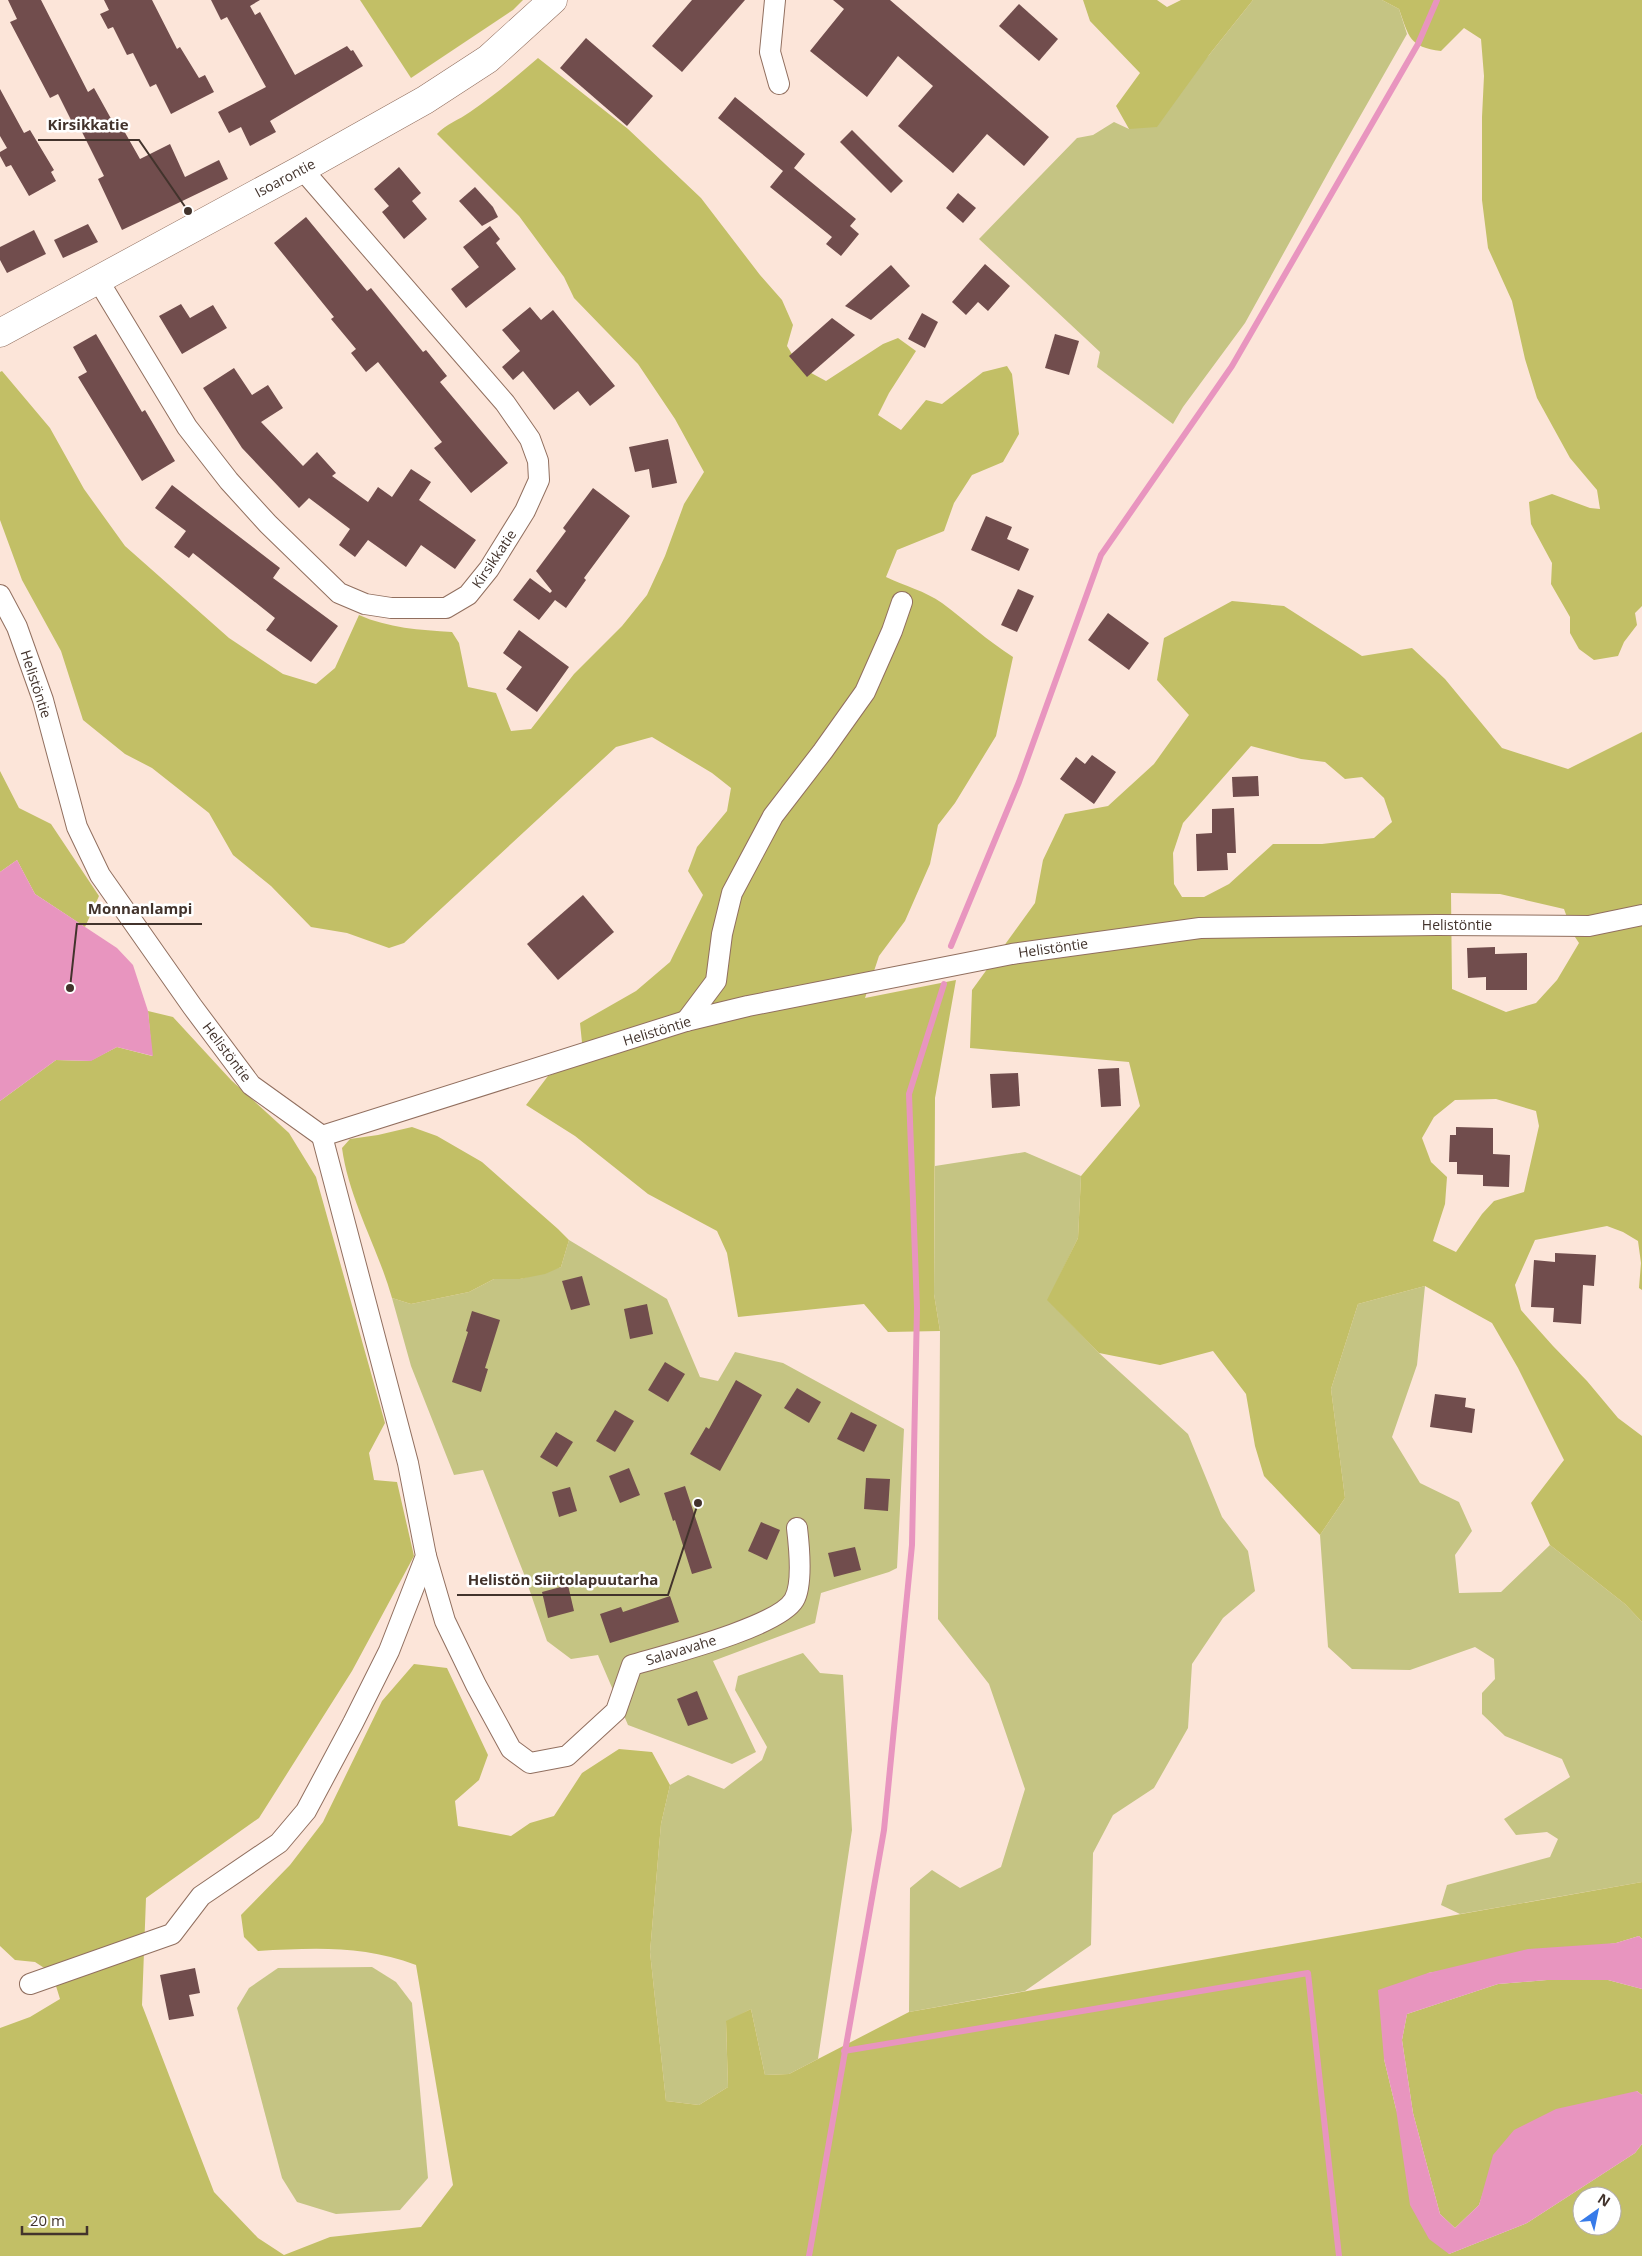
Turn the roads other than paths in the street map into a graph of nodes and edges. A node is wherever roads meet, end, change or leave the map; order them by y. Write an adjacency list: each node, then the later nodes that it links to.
1 (553, 0): 4 (street, Isoarontie)
2 (775, 0): 3 (street)
3 (779, 84)
4 (302, 169): 5 (street, Isoarontie); 5 (street, Kirsikkatie)
5 (98, 280): 6 (street, Isoarontie)
6 (0, 332)
7 (0, 595): 11 (street, Helistöntie)
8 (902, 602): 10 (street)
9 (1642, 915): 10 (street, Helistöntie)
10 (686, 1021): 11 (street, Helistöntie)
11 (322, 1136): 13 (street)
12 (797, 1528): 13 (street, Salavavahe)
13 (426, 1556): 14 (street)
14 (30, 1984)

